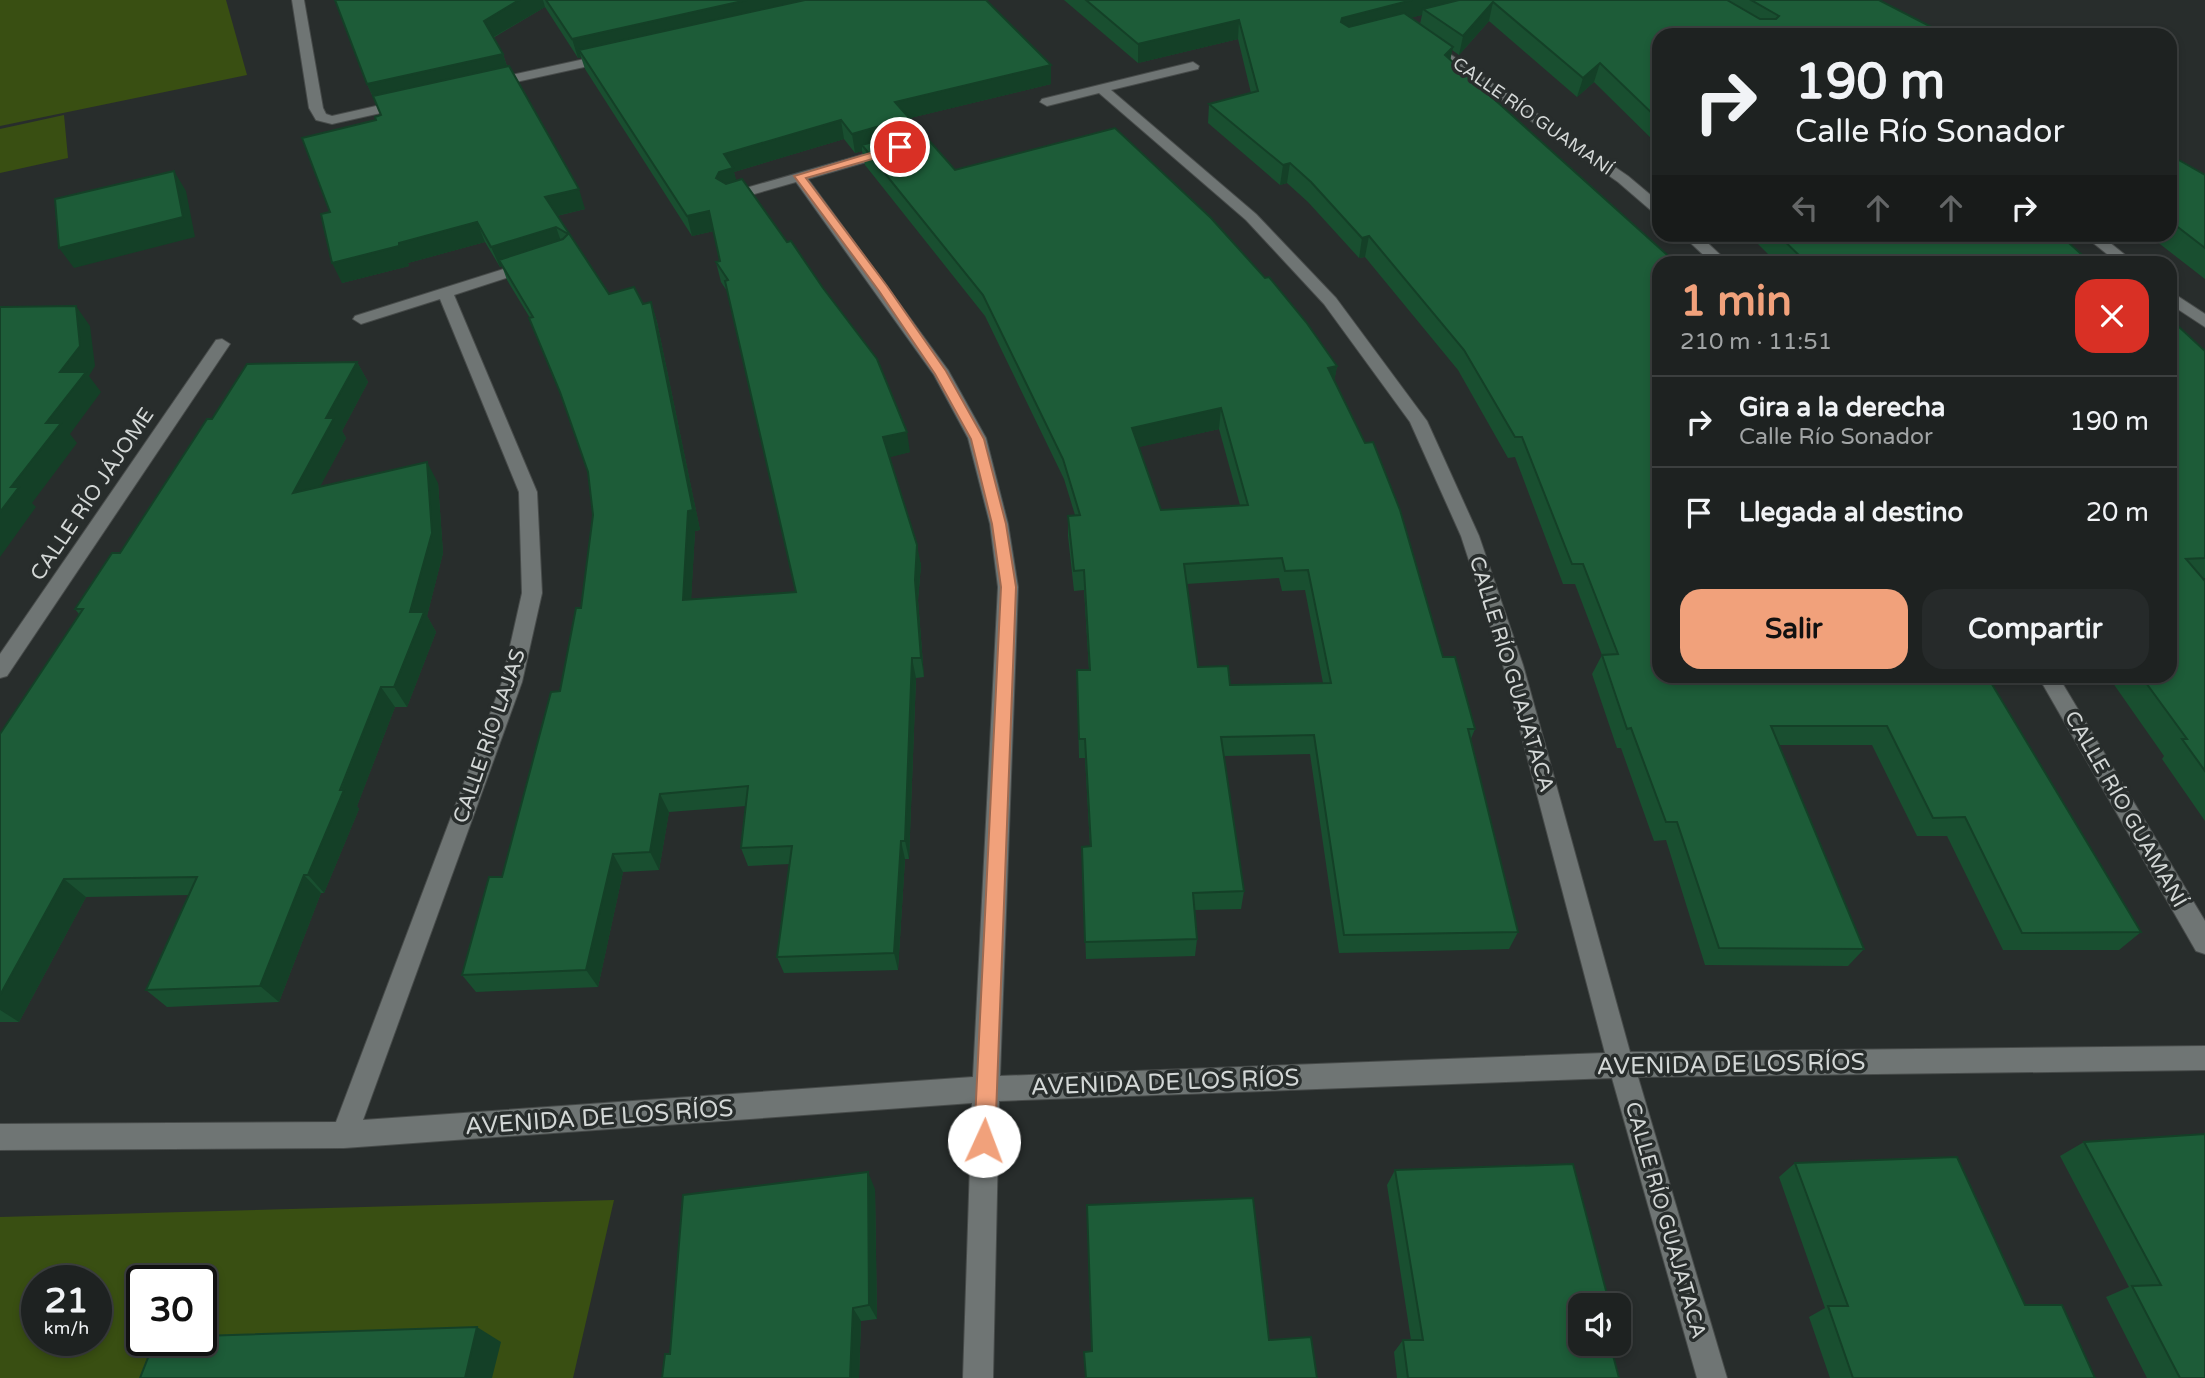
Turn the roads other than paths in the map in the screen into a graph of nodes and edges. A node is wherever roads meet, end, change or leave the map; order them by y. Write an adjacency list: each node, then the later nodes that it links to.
1 (298, 0): 7 (street)
2 (1416, 34): 12 (street, CALLE RÍO GUAMANÍ)
3 (630, 52): 5 (street)
4 (1193, 66): 6 (street)
5 (481, 86)
6 (1102, 89): 8 (street); 27 (street, CALLE RÍO GUAJATACA)
7 (426, 99)
8 (1047, 102)
9 (900, 147): 10 (street)
10 (799, 176): 11 (street); 28 (street)
11 (730, 197)
12 (1652, 204)
13 (1697, 242): 15 (street)
14 (2100, 242): 16 (street)
15 (1713, 256)
16 (2118, 256)
17 (551, 258): 18 (street)
18 (445, 293): 20 (street); 29 (street, CALLE RÍO LAJAS)
19 (2177, 301): 21 (street)
20 (360, 319)
21 (2205, 322)
22 (222, 344): 23 (street, CALLE RÍO JÁJOME)
23 (0, 670)
24 (2052, 683): 25 (street, CALLE RÍO GUAMANÍ)
25 (2205, 943)
26 (2205, 1058): 27 (street, AVENIDA DE LOS RÍOS)
27 (1621, 1065): 28 (street, AVENIDA DE LOS RÍOS); 32 (street, CALLE RÍO GUAJATACA)
28 (986, 1089): 29 (street, AVENIDA DE LOS RÍOS); 31 (street)
29 (344, 1135): 30 (street, AVENIDA DE LOS RÍOS)
30 (0, 1137)
31 (978, 1378)
32 (1712, 1378)

